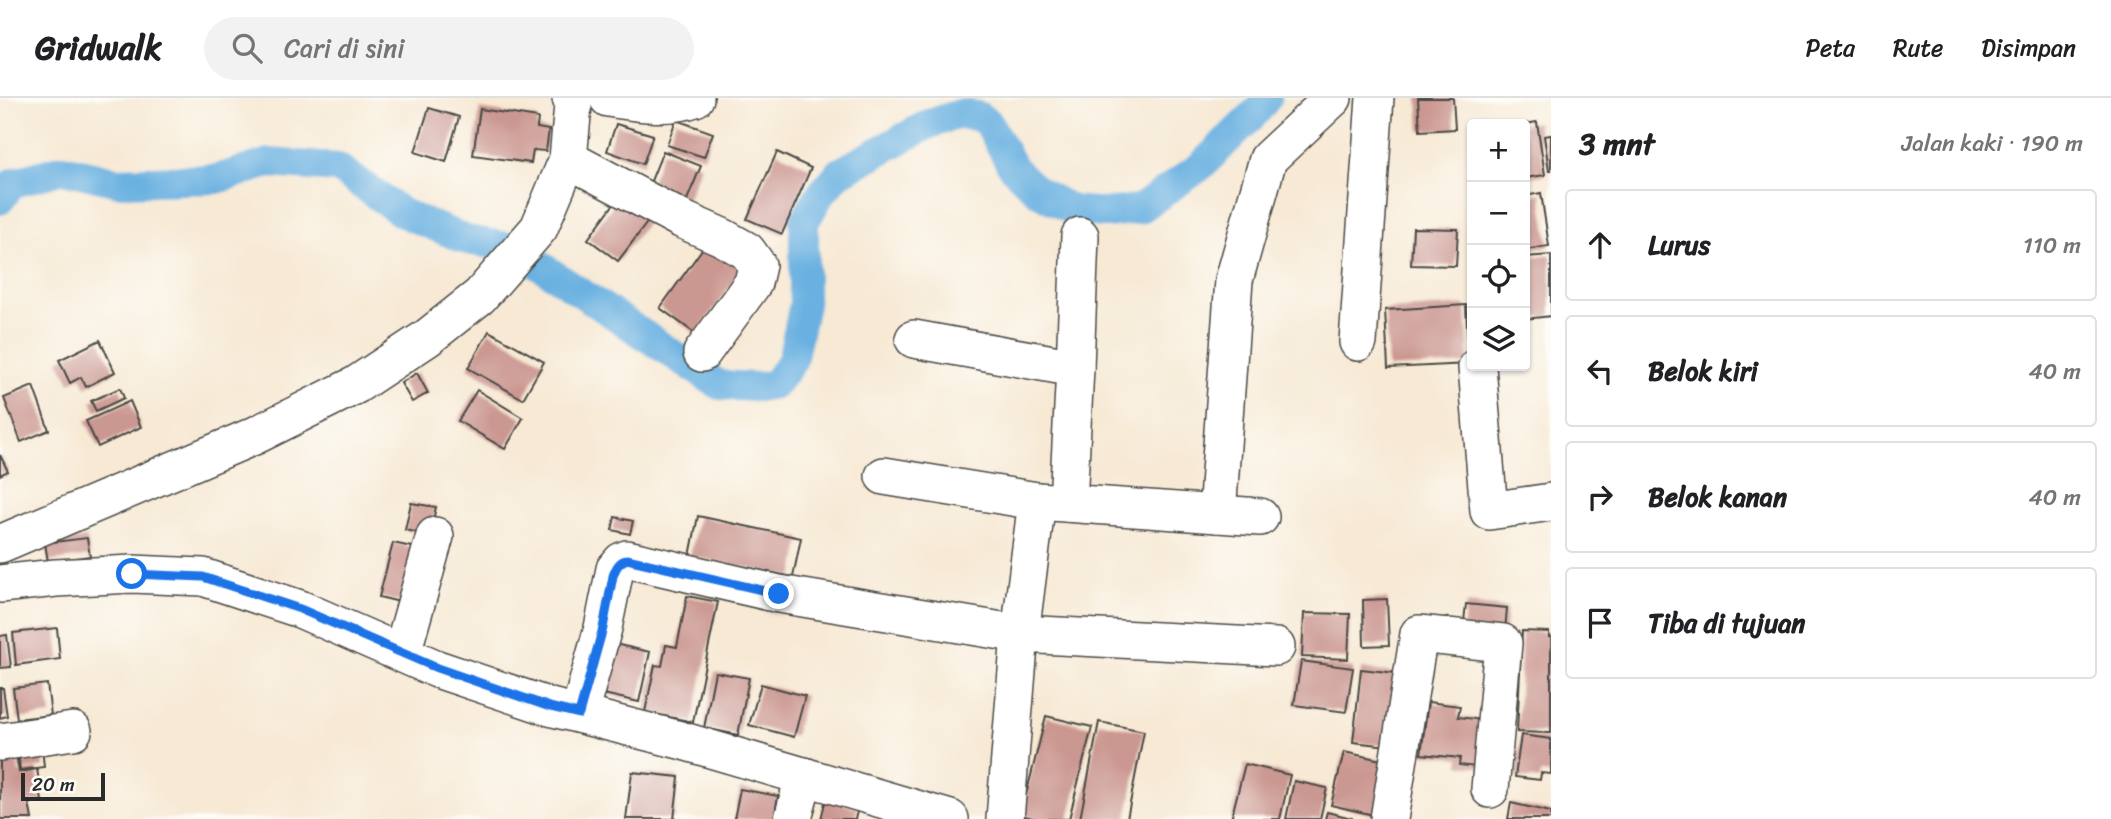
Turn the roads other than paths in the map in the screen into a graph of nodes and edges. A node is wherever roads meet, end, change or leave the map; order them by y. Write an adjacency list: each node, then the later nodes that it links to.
1 (571, 98): 6 (street)
2 (608, 98): 3 (street)
3 (695, 98)
4 (1334, 98): 16 (street)
5 (1375, 98): 9 (street)
6 (568, 159): 10 (street); 19 (street)
7 (1080, 236): 11 (street)
8 (914, 339): 11 (street)
9 (1358, 342)
10 (702, 353)
11 (1075, 368): 14 (street)
12 (1477, 371): 15 (street)
13 (884, 476): 14 (street)
14 (1053, 502): 16 (street); 21 (street)
15 (1551, 502)
16 (1217, 514): 17 (street)
17 (1260, 517)
18 (435, 536): 23 (street)
19 (0, 544)
20 (0, 584): 23 (street)
21 (1020, 634): 22 (street); 24 (street); 31 (street)
22 (1276, 647)
23 (402, 653): 24 (street)
24 (579, 714): 27 (street)
25 (73, 732): 26 (street)
26 (0, 742)
27 (804, 776): 29 (street); 30 (street)
28 (1490, 789): 32 (street)
29 (928, 816)
30 (793, 819)
31 (1005, 819)
32 (1389, 819)

